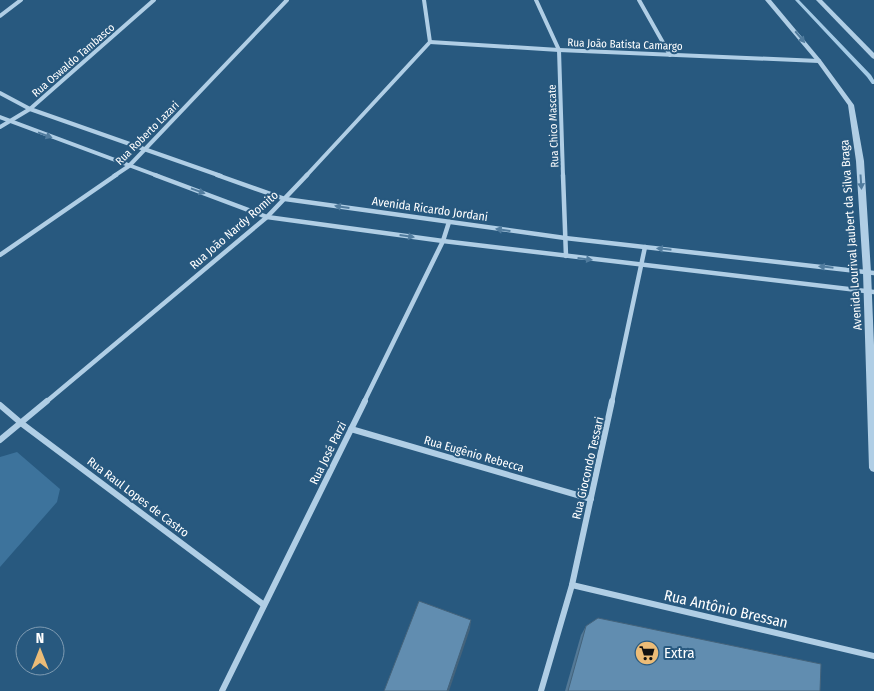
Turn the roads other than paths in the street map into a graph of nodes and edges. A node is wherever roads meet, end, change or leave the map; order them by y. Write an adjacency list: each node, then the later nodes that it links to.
1 (21, 0): 9 (street)
2 (154, 0): 16 (street, Rua Oswaldo Tambasco)
3 (286, 0): 20 (street, Rua Roberto Lazari)
4 (424, 0): 10 (street)
5 (536, 0): 11 (street, Rua Chico Mascate)
6 (639, 0): 12 (street)
7 (768, 0): 14 (street, Avenida Lourival Jaubert da Silva Braga, one-way to 14)
8 (819, 0): 13 (street)
9 (0, 16)
10 (430, 42): 11 (street, Rua João Batista Camargo); 22 (street, Rua João Nardy Romito)
11 (559, 50): 12 (street, Rua João Batista Camargo); 25 (street, Rua Chico Mascate)
12 (670, 55): 14 (street, Rua João Batista Camargo)
13 (874, 57)
14 (820, 61): 31 (street, Avenida Lourival Jaubert da Silva Braga, one-way to 31)
15 (0, 93): 16 (street, Avenida Ricardo Jordani)
16 (30, 109): 18 (street, Rua Oswaldo Tambasco); 20 (street, Avenida Ricardo Jordani)
17 (0, 117): 18 (street)
18 (9, 122): 19 (street, Rua Oswaldo Tambasco); 21 (street, one-way to 21)
19 (0, 127)
20 (145, 150): 21 (street, Rua Roberto Lazari); 22 (street, Avenida Ricardo Jordani)
21 (129, 166): 23 (street, one-way to 23); 28 (street, Rua Roberto Lazari)
22 (285, 199): 23 (street, Rua João Nardy Romito); 24 (street, Avenida Ricardo Jordani, one-way to 22)
23 (267, 217): 26 (street, one-way to 26); 34 (street, Rua João Nardy Romito)
24 (449, 222): 25 (street, Avenida Ricardo Jordani, one-way to 24); 26 (street, Rua José Parzi)
25 (566, 238): 27 (street, Avenida Ricardo Jordani); 29 (street, Rua Chico Mascate)
26 (443, 242): 29 (street); 35 (street, Rua José Parzi)
27 (645, 247): 30 (street, Rua Giocondo Tessari); 31 (street, Avenida Ricardo Jordani, one-way to 27)
28 (0, 255)
29 (566, 256): 30 (street, one-way to 30)
30 (643, 266): 32 (street); 38 (street, Rua Giocondo Tessari)
31 (870, 272): 32 (street, Avenida Lourival Jaubert da Silva Braga)
32 (871, 292): 37 (street, Avenida Lourival Jaubert da Silva Braga)
33 (0, 405): 34 (street, Rua Raul Lopes de Castro)
34 (21, 423): 36 (street, Rua João Nardy Romito); 40 (street, Rua Raul Lopes de Castro)
35 (351, 428): 38 (street, Rua Eugênio Rebecca); 40 (street, Rua José Parzi)
36 (0, 440)
37 (874, 468)
38 (591, 499): 39 (street, Rua Giocondo Tessari)
39 (572, 586): 41 (street, Rua Antônio Bressan); 43 (street, Rua Giocondo Tessari)
40 (264, 605): 42 (street, Rua José Parzi)
41 (874, 656)
42 (222, 691)
43 (540, 691)

